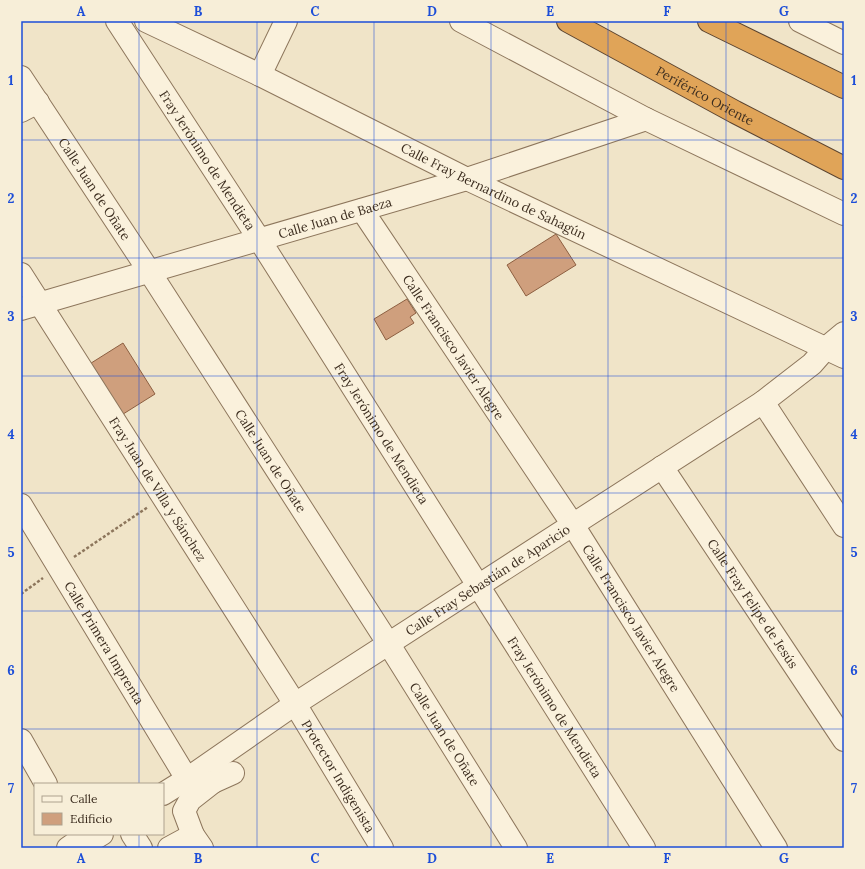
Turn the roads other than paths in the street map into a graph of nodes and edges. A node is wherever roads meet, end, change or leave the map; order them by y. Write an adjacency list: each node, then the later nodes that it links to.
1 (117, 21): 19 (street, Fray Jerónimo de Mendieta)
2 (146, 21): 10 (street, Calle Fray Bernardino de Sahagún)
3 (286, 21): 10 (street)
4 (461, 21): 14 (street)
5 (568, 21): 15 (highway, Periférico Oriente)
6 (709, 21): 12 (highway)
7 (800, 21): 9 (street)
8 (823, 21): 9 (street)
9 (841, 41)
10 (260, 75): 16 (street, Calle Fray Bernardino de Sahagún)
11 (21, 76): 13 (street, Calle Juan de Oñate)
12 (844, 87)
13 (29, 106): 20 (street, Calle Juan de Oñate)
14 (646, 119): 16 (street, Calle Juan de Baeza); 18 (street)
15 (844, 168)
16 (467, 179): 17 (street, Calle Juan de Baeza); 24 (street, Calle Fray Bernardino de Sahagún)
17 (362, 210): 19 (street, Calle Juan de Baeza); 28 (street, Calle Francisco Javier Alegre)
18 (844, 214)
19 (259, 239): 20 (street, Calle Juan de Baeza); 30 (street, Fray Jerónimo de Mendieta)
20 (149, 272): 22 (street, Calle Juan de Baeza); 31 (street, Calle Juan de Oñate)
21 (21, 274): 22 (street, Fray Juan de Villa y Sánchez)
22 (30, 306): 32 (street, Fray Juan de Villa y Sánchez)
23 (844, 333): 24 (street, Calle Fray Sebastián de Aparicio)
24 (839, 353): 25 (street, Calle Fray Sebastián de Aparicio)
25 (763, 402): 26 (street, Calle Fray Sebastián de Aparicio); 29 (street)
26 (662, 467): 28 (street, Calle Fray Sebastián de Aparicio); 34 (street, Calle Fray Felipe de Jesús)
27 (21, 505): 36 (street, Calle Primera Imprenta)
28 (573, 525): 30 (street, Calle Fray Sebastián de Aparicio); 46 (street, Calle Francisco Javier Alegre)
29 (844, 526)
30 (478, 585): 31 (street, Calle Fray Sebastián de Aparicio); 45 (street, Fray Jerónimo de Mendieta)
31 (388, 643): 32 (street, Calle Fray Sebastián de Aparicio); 44 (street, Calle Juan de Oñate)
32 (295, 704): 36 (street, Calle Fray Sebastián de Aparicio); 43 (street, Protector Indigenista)
33 (21, 740): 37 (street)
34 (844, 740)
35 (233, 773): 36 (street)
36 (201, 776): 38 (street, Calle Fray Sebastián de Aparicio); 40 (street)
37 (45, 783)
38 (164, 794)
39 (133, 835): 41 (street)
40 (198, 841): 42 (street)
41 (141, 848)
42 (169, 848)
43 (382, 848)
44 (516, 848)
45 (644, 848)
46 (776, 848)

